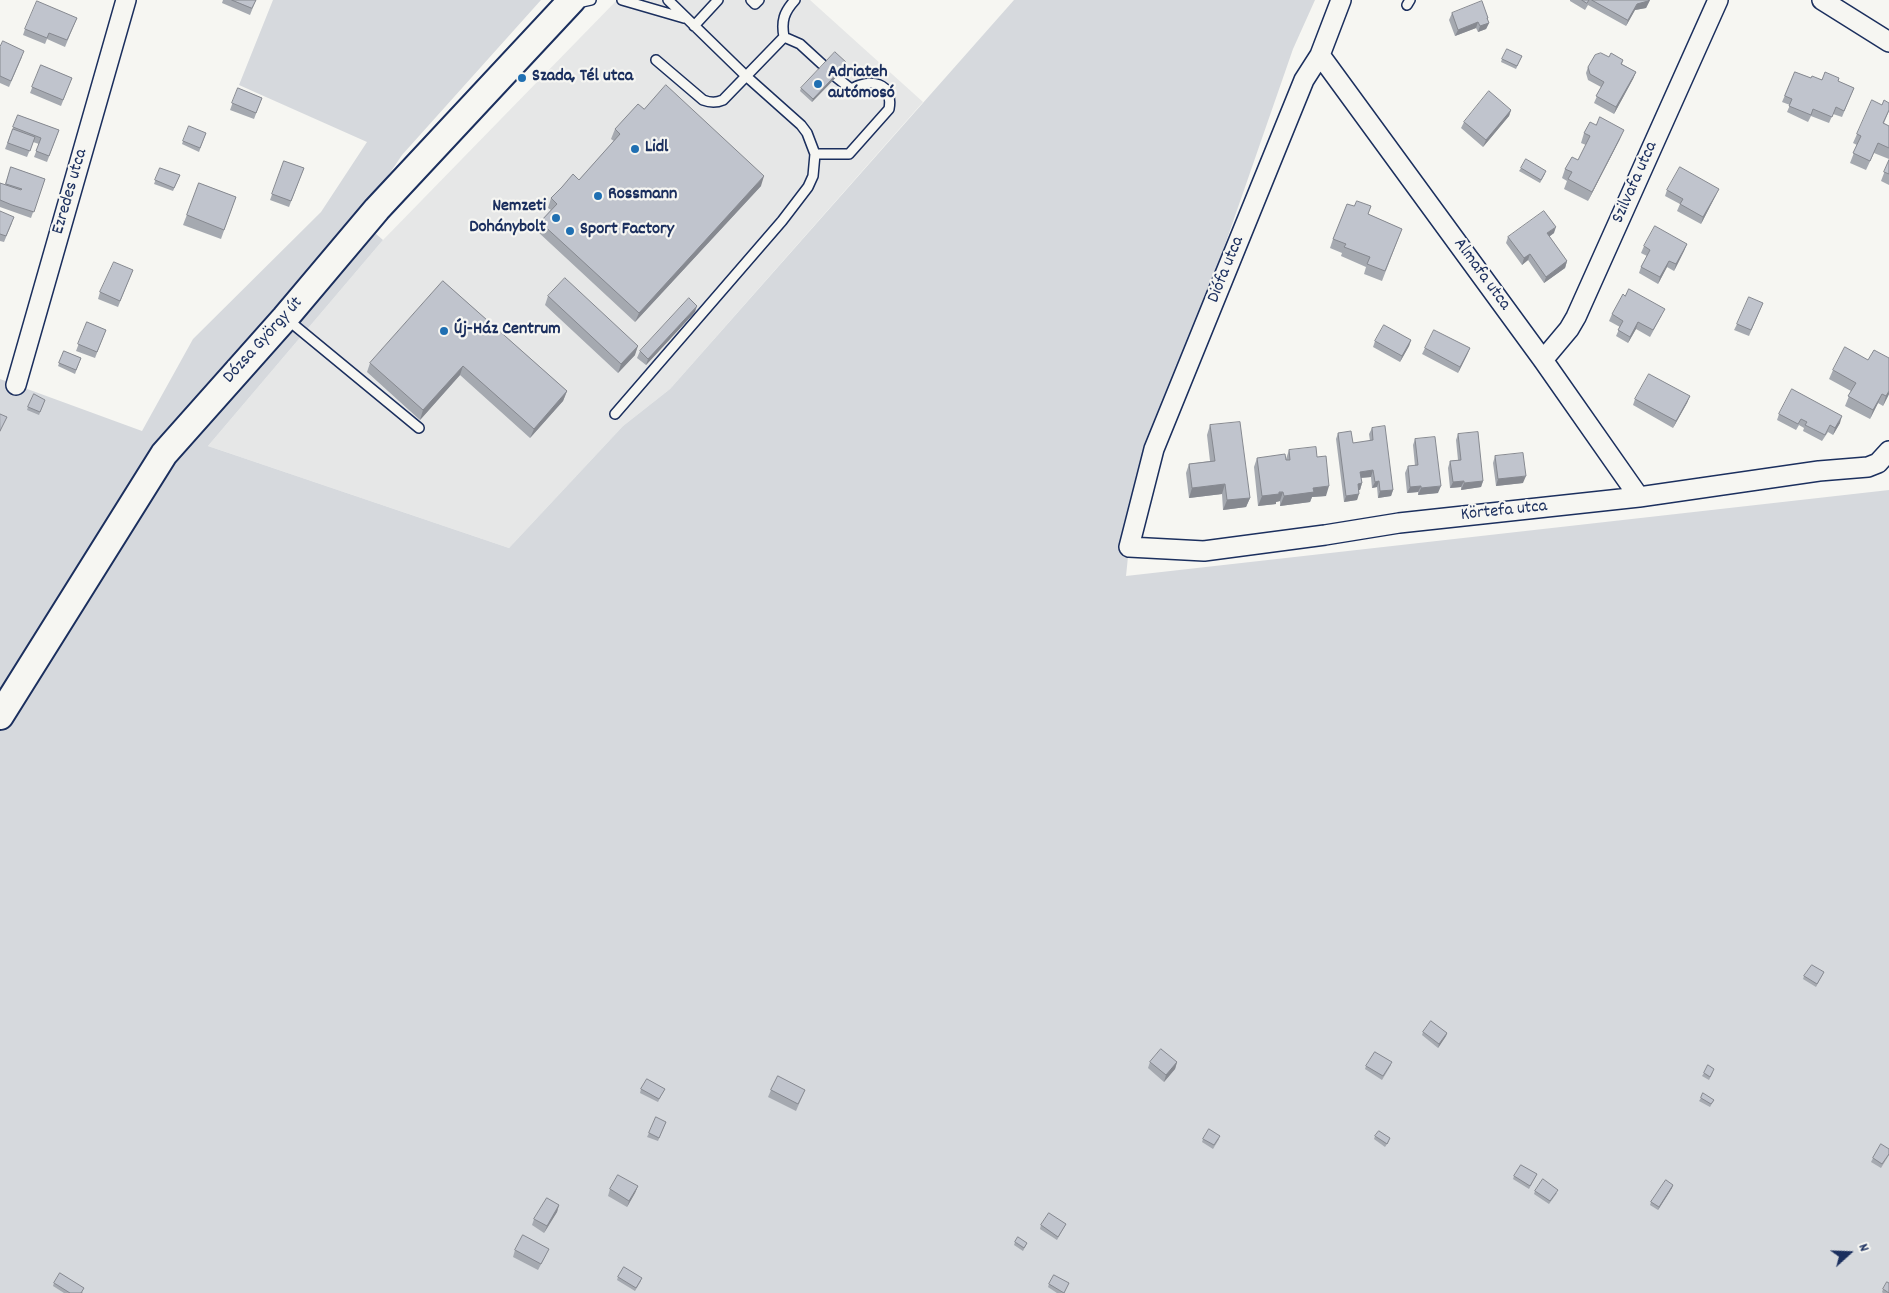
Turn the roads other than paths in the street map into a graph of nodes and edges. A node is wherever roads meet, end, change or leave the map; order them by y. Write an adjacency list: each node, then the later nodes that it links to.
1 (126, 0): 24 (street, Ezredes utca)
2 (622, 0): 12 (lane)
3 (668, 0): 12 (lane)
4 (718, 0): 13 (lane)
5 (751, 0): 6 (lane)
6 (759, 0)
7 (795, 0): 14 (lane)
8 (1342, 0): 16 (street, Diófa utca)
9 (1718, 0): 23 (street, Szilvafa utca)
10 (1822, 0): 15 (street)
11 (577, 2): 22 (main road, Dózsa György út)
12 (686, 19): 13 (lane)
13 (694, 26): 19 (lane)
14 (784, 37): 18 (lane); 19 (lane)
15 (1889, 42)
16 (1320, 55): 23 (street, Almafa utca); 29 (street, Diófa utca)
17 (656, 60): 19 (lane)
18 (824, 66)
19 (746, 76): 21 (lane)
20 (836, 76): 21 (lane)
21 (815, 154): 25 (lane)
22 (285, 318): 26 (lane); 30 (main road, Dózsa György út)
23 (1543, 360): 28 (street, Almafa utca)
24 (16, 385)
25 (615, 414)
26 (418, 428)
27 (1883, 457): 28 (street, Körtefa utca)
28 (1639, 497): 29 (street, Körtefa utca)
29 (1129, 547)
30 (0, 716)

